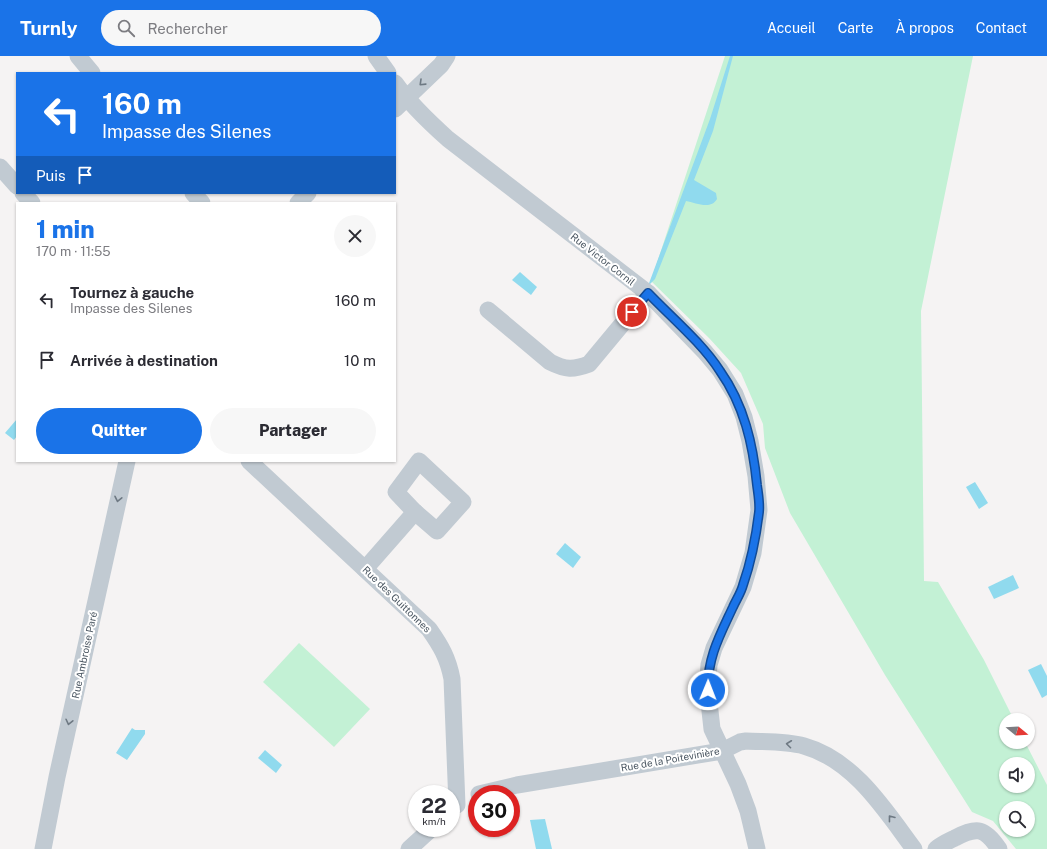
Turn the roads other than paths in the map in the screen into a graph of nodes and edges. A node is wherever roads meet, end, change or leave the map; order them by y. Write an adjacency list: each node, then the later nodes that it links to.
1 (78, 56): 4 (street)
2 (376, 56): 5 (street)
3 (447, 56): 7 (street, one-way to 7)
4 (91, 72)
5 (387, 72)
6 (396, 87): 7 (street, Rue Victor Cornil)
7 (400, 103): 16 (street, Rue Victor Cornil)
8 (0, 167): 9 (street)
9 (16, 185)
10 (24, 194): 13 (street)
11 (194, 194): 14 (street)
12 (307, 194): 15 (street)
13 (31, 202)
14 (201, 202)
15 (299, 202)
16 (648, 293): 17 (street); 22 (street, Rue Victor Cornil)
17 (488, 310)
18 (127, 462): 26 (street, Rue Ambroise Paré, one-way to 26)
19 (250, 462): 21 (street, Rue des Guittonnes)
20 (415, 512): 21 (street)
21 (365, 569): 23 (street, Rue des Guittonnes)
22 (722, 751): 24 (street, Rue de la Poitevinière); 28 (street, Rue Victor Cornil); 29 (street, Rue de la Poitevinière, one-way to 22)
23 (454, 785)
24 (517, 785)
25 (422, 837): 27 (street)
26 (43, 849)
27 (409, 849)
28 (757, 849)
29 (914, 849)
30 (936, 849): 31 (street)
31 (999, 849)

